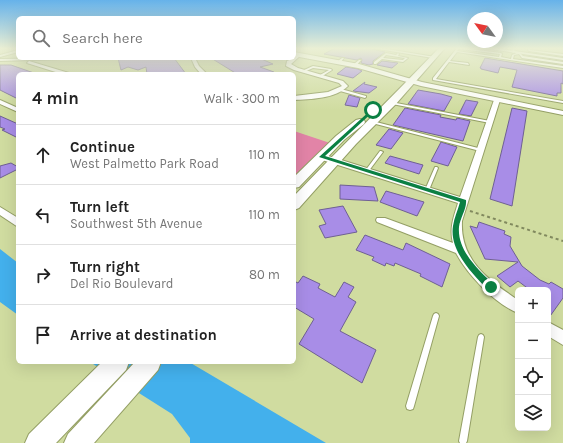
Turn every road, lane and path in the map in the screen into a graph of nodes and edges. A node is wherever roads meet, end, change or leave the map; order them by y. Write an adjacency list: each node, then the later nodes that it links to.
1 (50, 69): 9 (street)
2 (294, 69): 8 (street)
3 (309, 69): 8 (lane)
4 (323, 69): 10 (lane)
5 (367, 69): 11 (street)
6 (418, 69): 11 (main road)
7 (442, 69): 17 (lane)
8 (303, 71): 10 (street)
9 (61, 72)
10 (321, 76): 12 (street)
11 (407, 81): 15 (street); 18 (main road); 25 (main road)
12 (341, 90): 13 (lane); 14 (street)
13 (365, 97)
14 (296, 98)
15 (497, 100): 20 (street); 22 (street)
16 (0, 102): 19 (street)
17 (563, 102)
18 (392, 103): 21 (main road); 22 (lane)
19 (16, 109)
20 (563, 113)
21 (373, 122): 23 (lane); 26 (main road)
22 (490, 122): 23 (street)
23 (480, 150): 32 (street)
24 (381, 152): 28 (lane)
25 (322, 157): 26 (street); 29 (main road)
26 (335, 160): 28 (street); 31 (main road)
27 (436, 168): 30 (lane)
28 (367, 171): 30 (street)
29 (296, 182)
30 (427, 190): 32 (street)
31 (296, 203)
32 (462, 205): 36 (path); 37 (street)
33 (0, 210): 35 (street)
34 (381, 220): 37 (street)
35 (16, 222)
36 (563, 241)
37 (461, 250): 38 (street)
38 (515, 305)
39 (436, 316): 45 (lane)
40 (551, 330): 42 (street)
41 (480, 337): 47 (lane)
42 (563, 338)
43 (116, 364): 48 (main road)
44 (148, 364): 46 (main road)
45 (410, 406)
46 (79, 440)
47 (463, 441)
48 (38, 443)

